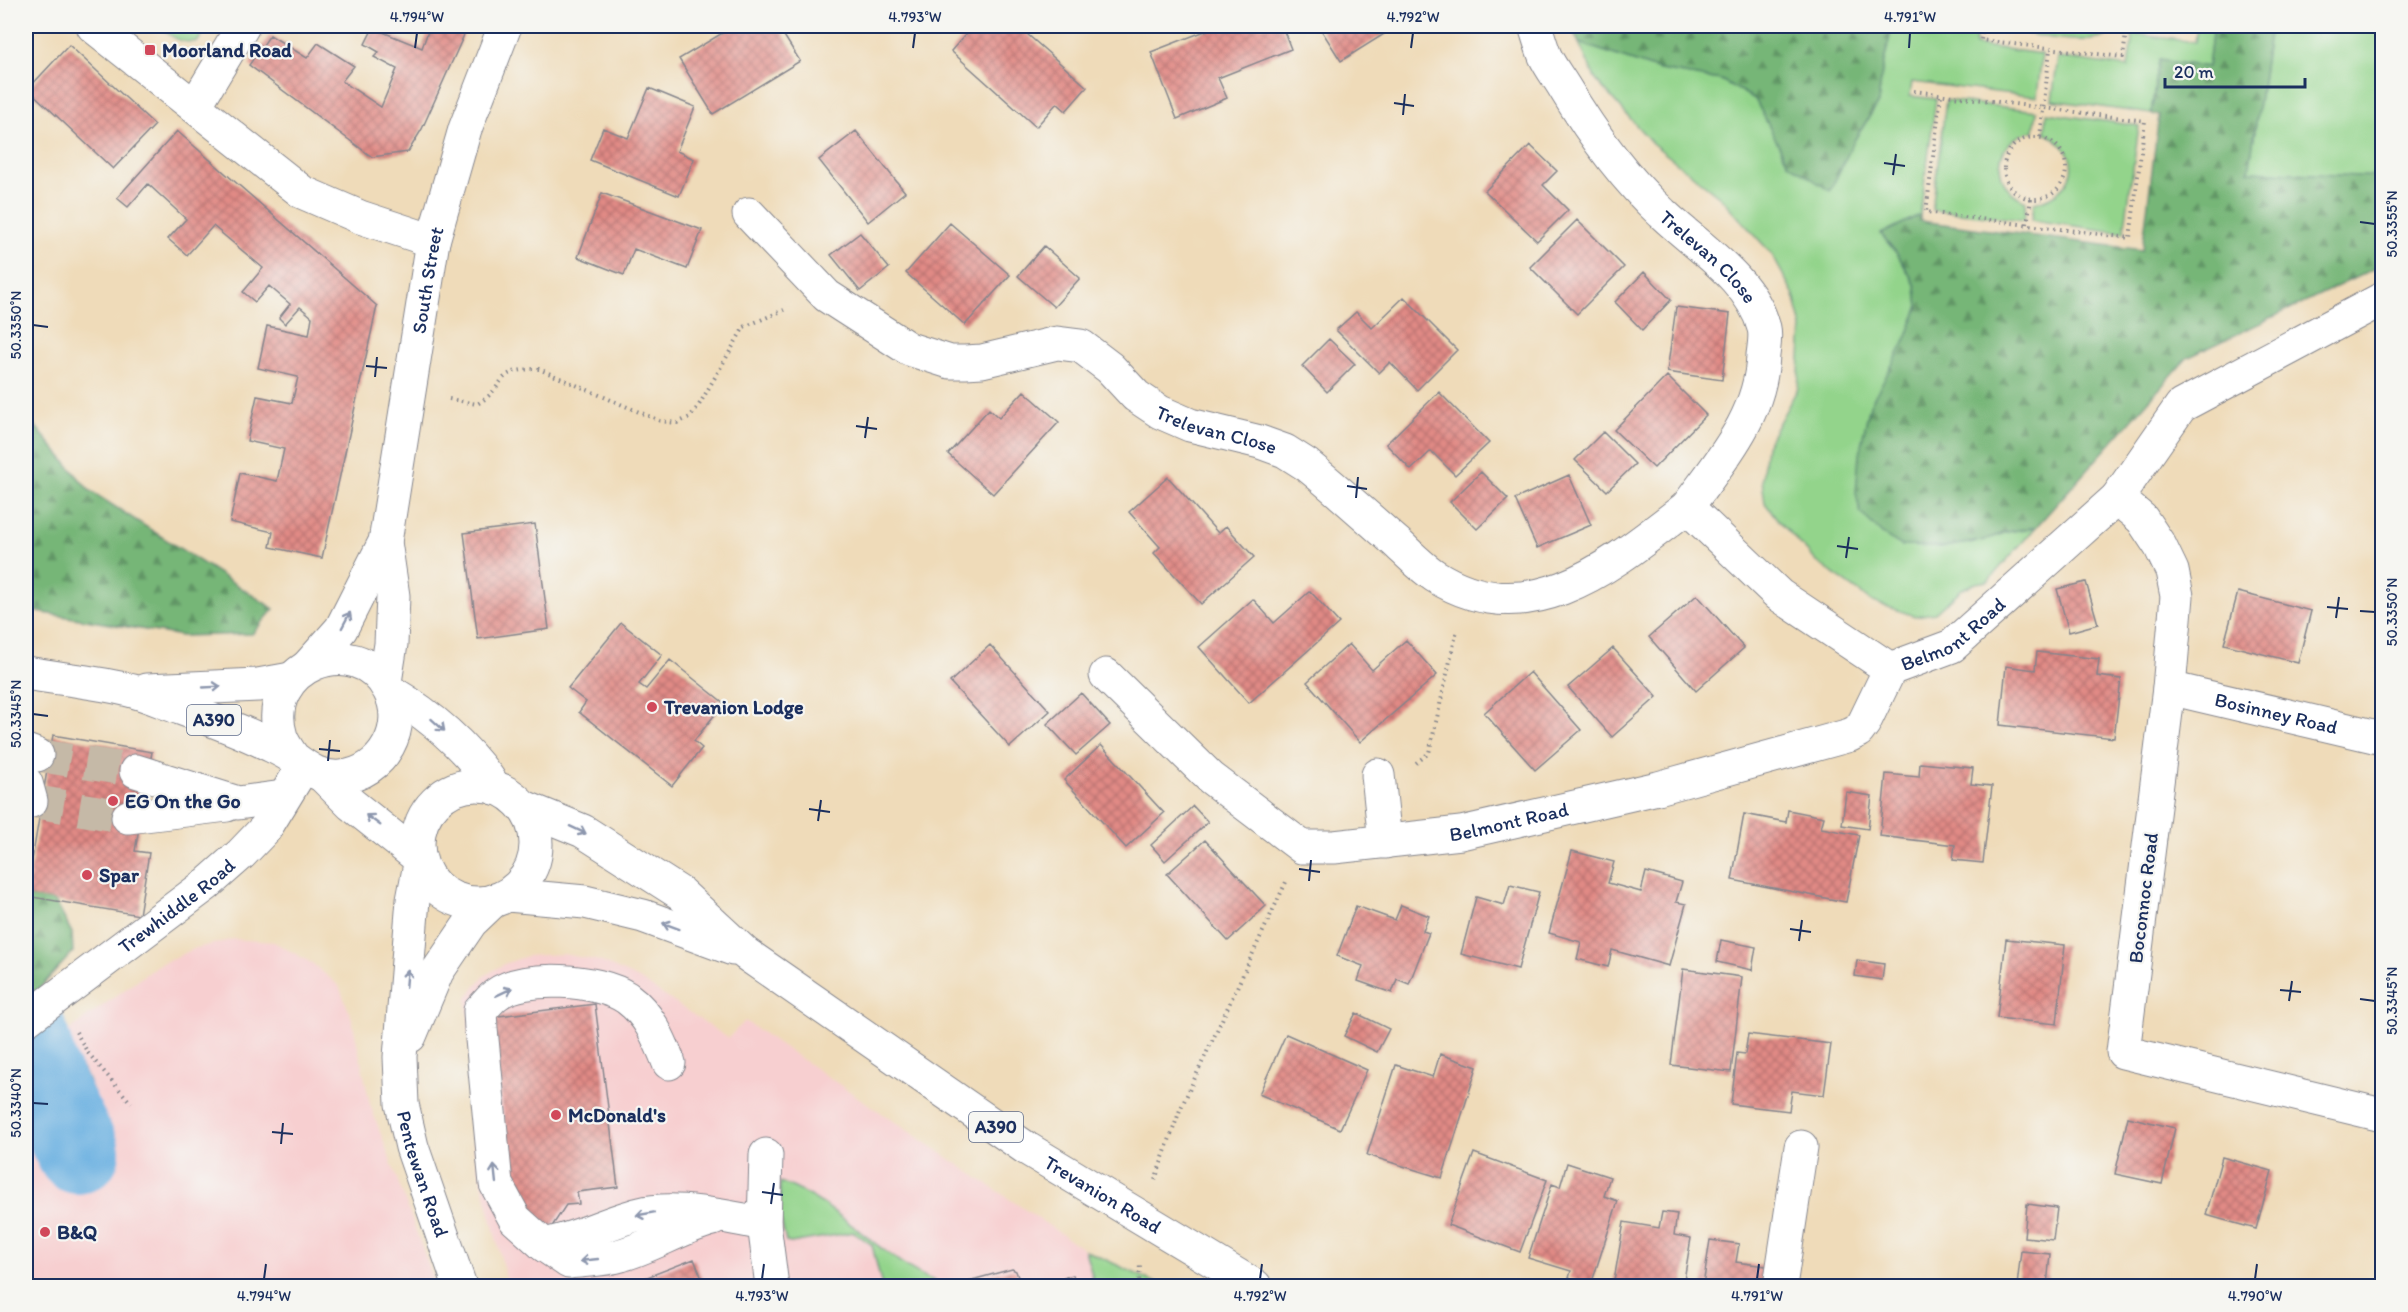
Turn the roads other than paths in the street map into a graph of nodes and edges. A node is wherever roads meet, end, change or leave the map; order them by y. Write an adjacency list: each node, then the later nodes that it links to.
1 (93, 26): 5 (main road)
2 (243, 26): 5 (main road)
3 (505, 26): 7 (main road, South Street)
4 (1535, 26): 10 (main road, Trelevan Close)
5 (195, 106): 7 (main road)
6 (749, 214): 10 (main road, Trelevan Close)
7 (434, 241): 11 (main road, South Street)
8 (2382, 299): 9 (main road, Belmont Road)
9 (2117, 498): 12 (main road, Belmont Road); 17 (main road, Boconnoc Road)
10 (1687, 507): 12 (main road)
11 (385, 542): 13 (main road, South Street, one-way to 11); 16 (main road, South Street)
12 (1890, 669): 28 (main road, Belmont Road)
13 (300, 672): 16 (main road); 18 (main road, A390, one-way to 13); 20 (main road)
14 (26, 674): 18 (main road, A390)
15 (1106, 675): 28 (main road, Belmont Road)
16 (388, 687): 20 (main road); 23 (main road, one-way to 23)
17 (2169, 688): 19 (main road, Bosinney Road); 35 (main road, Boconnoc Road)
18 (133, 691): 20 (main road, A390)
19 (2382, 738)
20 (305, 766): 24 (main road, Trewhiddle Road); 29 (main road, A390, one-way to 20)
21 (136, 771): 25 (main road)
22 (1379, 783): 28 (main road)
23 (495, 788): 26 (main road); 29 (main road)
24 (283, 796): 25 (main road); 32 (main road, Trewhiddle Road)
25 (237, 803): 27 (main road)
26 (524, 807): 30 (main road); 31 (main road, A390, one-way to 31)
27 (128, 817)
28 (1385, 842)
29 (419, 861): 30 (main road); 33 (main road, Pentewan Road, one-way to 29)
30 (501, 898): 31 (main road, A390, one-way to 30); 33 (main road, Pentewan Road)
31 (746, 954): 41 (main road, Trevanion Road / A390)
32 (42, 1008)
33 (400, 1057): 39 (main road, Pentewan Road)
34 (669, 1063): 38 (main road, one-way to 34)
35 (2382, 1115)
36 (1801, 1147): 42 (main road)
37 (766, 1155): 38 (main road)
38 (764, 1224): 40 (main road)
39 (460, 1287)
40 (772, 1287)
41 (1255, 1287)
42 (1780, 1287)

